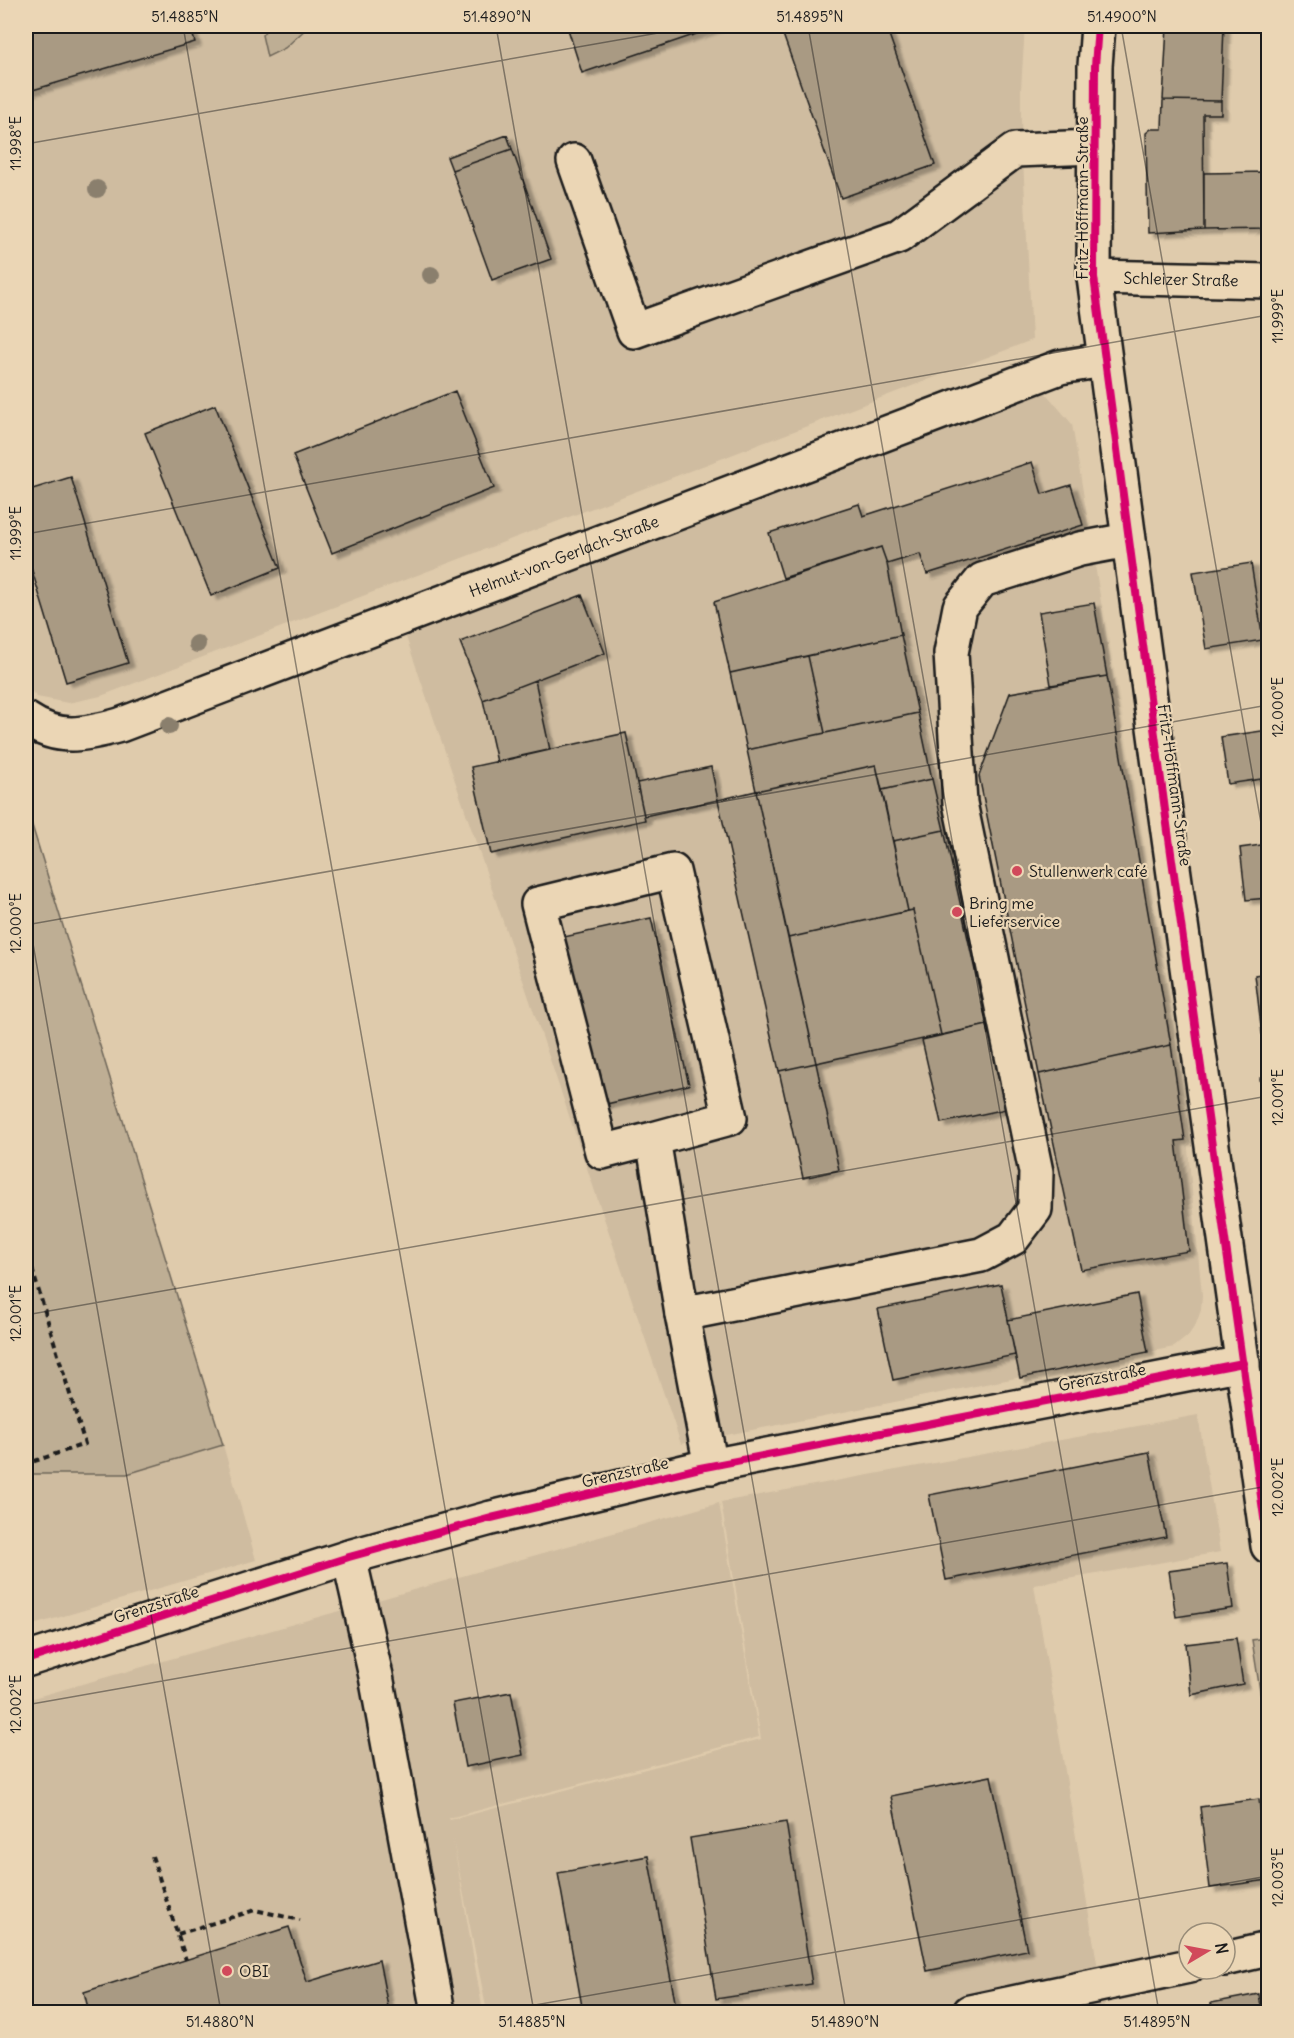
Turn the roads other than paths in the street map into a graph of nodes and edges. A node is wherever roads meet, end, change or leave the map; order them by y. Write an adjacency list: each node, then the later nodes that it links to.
1 (1098, 26): 2 (street, Fritz-Hoffmann-Straße)
2 (1095, 147): 3 (street); 4 (street, Fritz-Hoffmann-Straße)
3 (574, 161)
4 (1094, 277): 5 (street, Schleizer Straße); 6 (street, Fritz-Hoffmann-Straße)
5 (1269, 281)
6 (1104, 360): 7 (street, Fritz-Hoffmann-Straße); 8 (street, Helmut-von-Gerlach-Straße)
7 (1128, 540): 10 (street); 11 (street, Fritz-Hoffmann-Straße)
8 (26, 718)
9 (653, 1139): 9 (street); 10 (street)
10 (682, 1314): 12 (street)
11 (1243, 1363): 12 (street, Grenzstraße); 13 (street, Fritz-Hoffmann-Straße)
12 (711, 1467): 14 (street, Grenzstraße)
13 (1269, 1546)
14 (349, 1557): 15 (street, Grenzstraße); 19 (street)
15 (26, 1660)
16 (1269, 1949): 17 (street)
17 (1237, 1956)
18 (1177, 1969): 20 (street)
19 (438, 2013)
20 (970, 2013)

